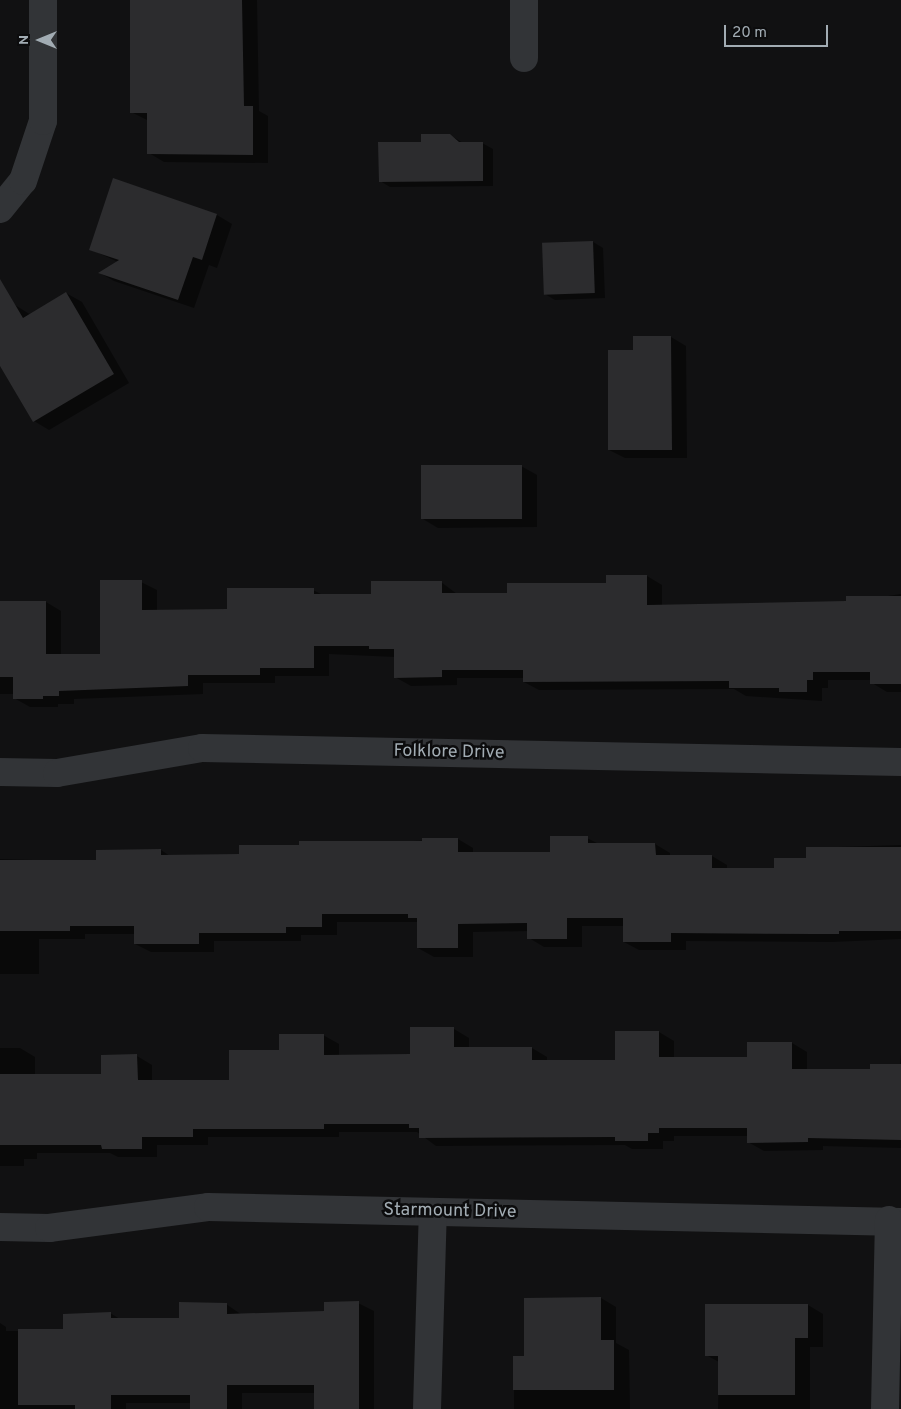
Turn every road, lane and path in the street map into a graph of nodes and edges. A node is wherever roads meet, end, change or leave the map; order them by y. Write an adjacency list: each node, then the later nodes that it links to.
1 (43, 0): 4 (street)
2 (524, 0): 3 (street)
3 (524, 58)
4 (0, 209)
5 (901, 762): 6 (street, Folklore Drive)
6 (0, 772)
7 (433, 1212): 8 (street, Starmount Drive); 9 (street, Starmount Drive); 10 (street)
8 (895, 1221): 11 (street)
9 (0, 1227)
10 (427, 1409)
11 (885, 1409)

